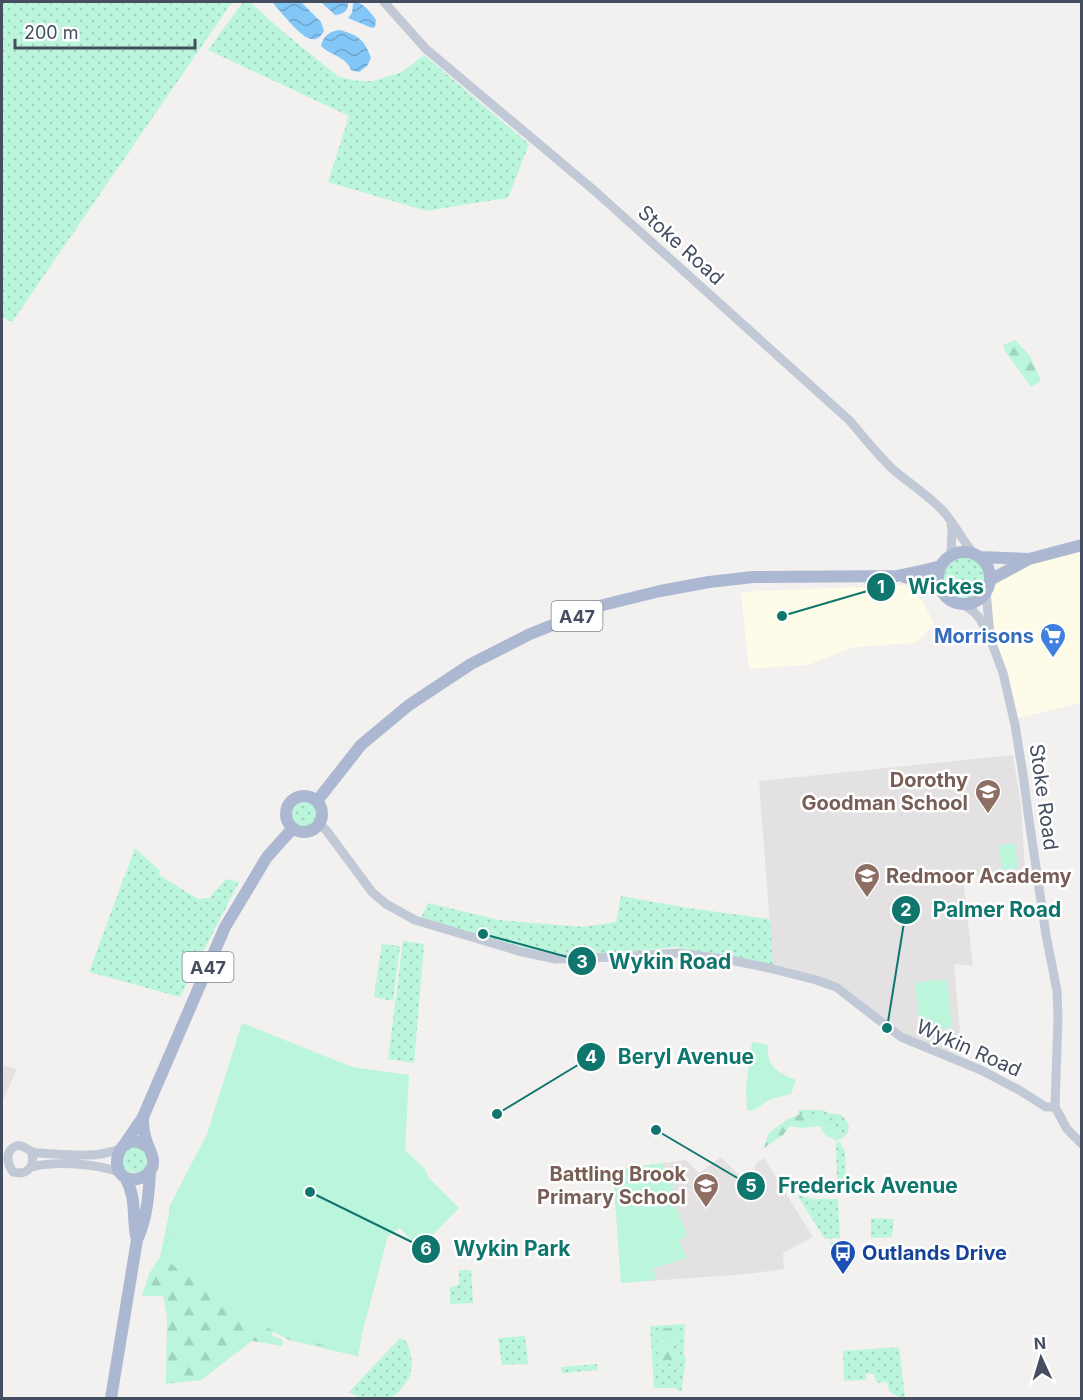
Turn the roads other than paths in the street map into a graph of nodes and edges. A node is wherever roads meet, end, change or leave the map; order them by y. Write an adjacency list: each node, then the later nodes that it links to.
1 (384, 2): 2 (street, Stoke Road)
2 (950, 518): 4 (street); 5 (street, Stoke Road)
3 (1082, 545): 6 (main road)
4 (951, 555): 5 (main road); 7 (main road)
5 (977, 555): 6 (main road); 9 (main road)
6 (1029, 559): 9 (main road)
7 (940, 566): 8 (main road, A47); 10 (main road)
8 (897, 576): 10 (main road, A47); 13 (main road, A47)
9 (988, 585): 11 (main road); 12 (street, Stoke Road)
10 (939, 586): 11 (main road)
11 (963, 604): 12 (street, Stoke Road)
12 (990, 638): 16 (street, Stoke Road)
13 (317, 801): 14 (main road); 15 (main road)
14 (319, 825): 15 (main road); 16 (street, Wykin Road)
15 (293, 828): 17 (main road, A47)
16 (1055, 1107): 18 (street)
17 (142, 1117): 19 (main road, A47); 20 (main road)
18 (1082, 1144)
19 (122, 1148): 20 (main road); 21 (street); 24 (main road)
20 (148, 1148): 23 (main road)
21 (31, 1151): 22 (street); 22 (street)
22 (31, 1167): 24 (street)
23 (150, 1170): 24 (main road); 25 (main road)
24 (123, 1175): 25 (main road)
25 (137, 1240): 26 (main road)
26 (111, 1398)

